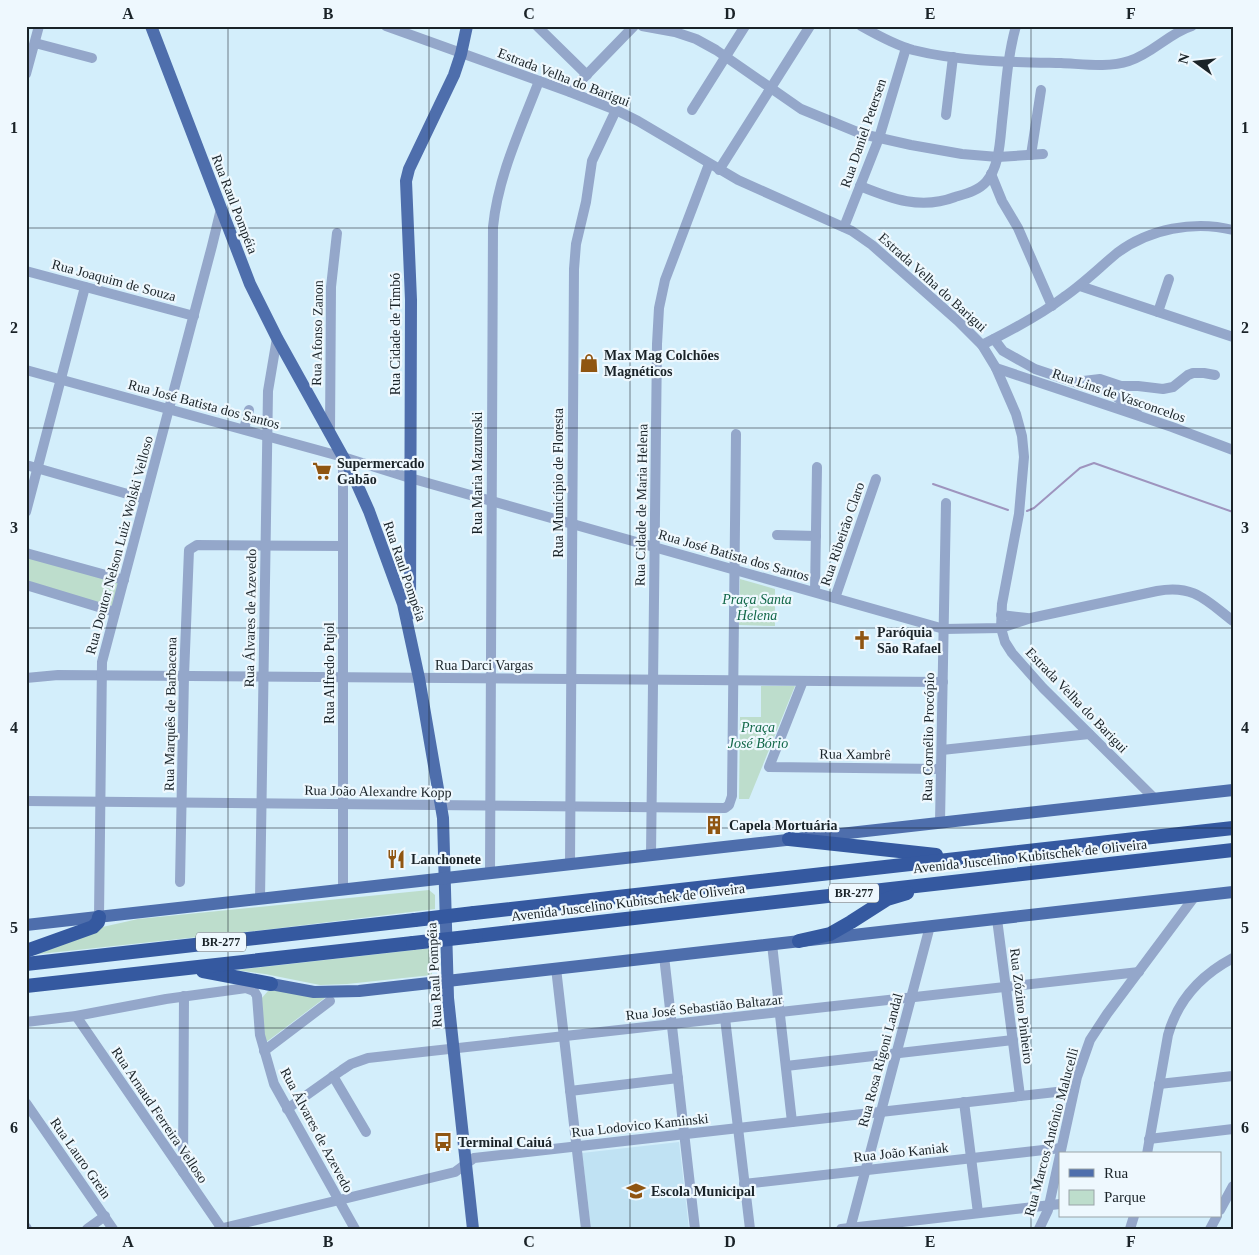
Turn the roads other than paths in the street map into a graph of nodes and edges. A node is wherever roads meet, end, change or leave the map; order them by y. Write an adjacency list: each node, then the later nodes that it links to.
1 (39, 26): 14 (street)
2 (151, 26): 38 (main road, Rua Raul Pompéia)
3 (386, 26): 16 (street, Estrada Velha do Barigui)
4 (467, 26): 16 (main road, Rua Cidade de Timbó)
5 (537, 26): 22 (street)
6 (634, 26): 22 (street)
7 (642, 26): 17 (street)
8 (745, 26): 17 (street)
9 (810, 26): 24 (street)
10 (861, 26): 13 (street)
11 (1016, 26): 20 (street)
12 (1192, 26): 20 (street)
13 (878, 30): 15 (street)
14 (35, 43): 19 (street); 21 (street)
15 (906, 48): 18 (street); 30 (street, Rua Daniel Petersen)
16 (462, 54): 23 (street, Estrada Velha do Barigui); 74 (main road, Rua Cidade de Timbó)
17 (725, 57): 24 (street); 28 (street)
18 (953, 57): 20 (street); 29 (street)
19 (92, 58)
20 (1009, 61): 33 (street)
21 (26, 74)
22 (587, 75): 26 (street)
23 (539, 81): 26 (street, Estrada Velha do Barigui); 77 (street, Rua Maria Mazuroski)
24 (770, 88): 30 (street); 35 (street)
25 (1041, 90): 32 (street)
26 (570, 92): 27 (street, Estrada Velha do Barigui)
27 (616, 110): 34 (street, Estrada Velha do Barigui); 80 (street, Rua Município de Floresta)
28 (692, 110)
29 (946, 115)
30 (879, 138): 33 (street); 37 (street, Rua Daniel Petersen)
31 (1043, 154): 32 (street)
32 (1031, 155): 33 (street)
33 (998, 157): 36 (street)
34 (709, 164): 35 (street, Estrada Velha do Barigui); 85 (street, Rua Cidade de Maria Helena)
35 (719, 170): 39 (street, Estrada Velha do Barigui)
36 (991, 174): 37 (street); 48 (street)
37 (860, 186): 39 (street, Rua Daniel Petersen)
38 (221, 209): 42 (main road, Rua Raul Pompéia); 43 (street, Rua Doutor Nelson Luiz Wolski Velloso)
39 (844, 227): 54 (street, Estrada Velha do Barigui)
40 (1233, 230): 46 (street)
41 (338, 233): 64 (street, Rua Afonso Zanon)
42 (230, 235): 43 (street); 52 (main road, Rua Raul Pompéia)
43 (212, 246): 50 (street, Rua Doutor Nelson Luiz Wolski Velloso)
44 (26, 271): 47 (street, Rua Joaquim de Souza)
45 (1169, 279): 49 (street)
46 (1080, 286): 48 (street); 49 (street)
47 (85, 287): 50 (street, Rua Joaquim de Souza); 58 (street)
48 (1052, 306): 53 (street)
49 (1158, 312): 51 (street)
50 (194, 316): 60 (street, Rua Doutor Nelson Luiz Wolski Velloso)
51 (1233, 337)
52 (277, 338): 64 (main road, Rua Raul Pompéia); 66 (street, Rua Álvares de Azevedo)
53 (994, 339): 54 (street); 59 (street)
54 (982, 345): 55 (street, Estrada Velha do Barigui)
55 (996, 368): 62 (street, Rua Lins de Vasconcelos); 94 (street, Estrada Velha do Barigui)
56 (26, 370): 58 (street, Rua José Batista dos Santos)
57 (1215, 375): 59 (street)
58 (61, 379): 60 (street, Rua José Batista dos Santos); 72 (street)
59 (1074, 382): 62 (street)
60 (169, 409): 63 (street, Rua José Batista dos Santos); 76 (street, Rua Doutor Nelson Luiz Wolski Velloso)
61 (249, 410): 63 (street)
62 (1142, 417): 67 (street, Rua Lins de Vasconcelos)
63 (244, 429): 66 (street, Rua José Batista dos Santos)
64 (330, 433): 68 (main road, Rua Raul Pompéia)
65 (736, 434): 87 (street)
66 (267, 436): 68 (street, Rua José Batista dos Santos); 83 (street, Rua Álvares de Azevedo)
67 (1233, 450)
68 (343, 457): 70 (street, Rua José Batista dos Santos); 73 (main road, Rua Raul Pompéia); 84 (street, Rua Alfredo Pujol)
69 (26, 466): 72 (street)
70 (374, 467): 73 (street); 74 (street, Rua José Batista dos Santos)
71 (817, 467): 82 (street)
72 (38, 469): 76 (street); 79 (street)
73 (352, 473): 90 (main road, Rua Raul Pompéia)
74 (410, 478): 77 (street, Rua José Batista dos Santos); 90 (main road, Rua Cidade de Timbó)
75 (876, 479): 92 (street, Rua Ribeirão Claro)
76 (145, 499): 88 (street, Rua Doutor Nelson Luiz Wolski Velloso)
77 (491, 500): 80 (street, Rua José Batista dos Santos); 105 (street, Rua Maria Mazuroski)
78 (946, 503): 98 (street, Rua Cornélio Procópio)
79 (26, 512)
80 (572, 523): 85 (street, Rua José Batista dos Santos); 106 (street, Rua Município de Floresta)
81 (777, 535): 82 (street)
82 (816, 536): 91 (street)
83 (265, 545): 84 (street); 100 (street, Rua Marquês de Barbacena); 101 (street, Rua Álvares de Azevedo)
84 (343, 546): 102 (street, Rua Alfredo Pujol)
85 (654, 547): 87 (street, Rua José Batista dos Santos); 107 (street, Rua Cidade de Maria Helena)
86 (26, 553): 88 (street)
87 (735, 570): 91 (street, Rua José Batista dos Santos); 108 (street)
88 (124, 580): 93 (street, Rua Doutor Nelson Luiz Wolski Velloso)
89 (26, 585): 93 (street)
90 (401, 585): 104 (main road, Rua Raul Pompéia)
91 (815, 592): 92 (street, Rua José Batista dos Santos)
92 (835, 598): 98 (street, Rua José Batista dos Santos)
93 (115, 612): 99 (street, Rua Doutor Nelson Luiz Wolski Velloso)
94 (1001, 615): 95 (street, Rua José Batista dos Santos); 97 (street, Estrada Velha do Barigui)
95 (1031, 618): 96 (street, Rua José Batista dos Santos); 97 (street, Rua José Batista dos Santos)
96 (1233, 620)
97 (1001, 628): 98 (street, Rua José Batista dos Santos); 111 (street, Estrada Velha do Barigui)
98 (944, 629): 110 (street, Rua Cornélio Procópio)
99 (101, 675): 100 (street, Rua Darci Vargas); 103 (street, Rua Darci Vargas); 117 (street, Rua Doutor Nelson Luiz Wolski Velloso)
100 (184, 676): 101 (street, Rua Darci Vargas); 118 (street, Rua Marquês de Barbacena)
101 (263, 677): 102 (street, Rua Darci Vargas); 119 (street, Rua Álvares de Azevedo)
102 (343, 677): 104 (street, Rua Darci Vargas); 120 (street, Rua Alfredo Pujol)
103 (26, 678)
104 (419, 678): 105 (street, Rua Darci Vargas); 121 (main road, Rua Raul Pompéia)
105 (490, 678): 106 (street, Rua Darci Vargas); 122 (street, Rua Maria Mazuroski)
106 (571, 679): 107 (street, Rua Darci Vargas); 123 (street, Rua Município de Floresta)
107 (653, 680): 108 (street, Rua Darci Vargas); 124 (street, Rua Cidade de Maria Helena)
108 (733, 680): 109 (street, Rua Darci Vargas); 124 (street, Rua João Alexandre Kopp)
109 (803, 681): 110 (street, Rua Darci Vargas); 113 (street, Rua Xambrê)
110 (943, 682): 112 (street, Rua Cornélio Procópio)
111 (1089, 734): 112 (street); 115 (street, Estrada Velha do Barigui)
112 (942, 750): 113 (street, Rua Cornélio Procópio)
113 (941, 769): 125 (street, Rua Cornélio Procópio)
114 (1233, 790): 115 (main road)
115 (1155, 799): 125 (main road)
116 (26, 801): 117 (street, Rua João Alexandre Kopp)
117 (100, 802): 118 (street, Rua João Alexandre Kopp); 140 (street, Rua Doutor Nelson Luiz Wolski Velloso)
118 (181, 803): 119 (street, Rua João Alexandre Kopp); 134 (street, Rua Marquês de Barbacena)
119 (261, 804): 120 (street, Rua João Alexandre Kopp); 139 (street, Rua Álvares de Azevedo)
120 (343, 804): 121 (street, Rua João Alexandre Kopp); 136 (street, Rua Alfredo Pujol)
121 (441, 806): 122 (street, Rua João Alexandre Kopp); 133 (main road, Rua Raul Pompéia)
122 (490, 806): 123 (street, Rua João Alexandre Kopp); 132 (street, Rua Maria Mazuroski)
123 (570, 807): 124 (street, Rua João Alexandre Kopp); 131 (street, Rua Município de Floresta)
124 (652, 808): 129 (street, Rua Cidade de Maria Helena)
125 (940, 822): 127 (main road)
126 (1233, 828): 130 (highway, BR-277)
127 (789, 839): 129 (main road); 130 (highway)
128 (1233, 850): 135 (highway, Avenida Juscelino Kubitschek de Oliveira / BR-277)
129 (651, 855): 131 (main road)
130 (971, 857): 149 (highway, BR-277, bridge)
131 (570, 864): 132 (main road)
132 (490, 873): 133 (main road)
133 (445, 878): 136 (main road); 153 (main road, Rua Raul Pompéia)
134 (180, 882)
135 (948, 882): 144 (highway); 151 (highway, Avenida Juscelino Kubitschek de Oliveira / BR-277, bridge)
136 (343, 890): 139 (main road)
137 (1233, 892): 138 (main road)
138 (1195, 896): 141 (main road); 152 (street, Rua Marcos Antônio Malucelli)
139 (260, 899): 140 (main road)
140 (99, 917): 142 (main road); 146 (highway)
141 (997, 919): 143 (main road); 156 (street, Rua Zózino Pinheiro)
142 (26, 925)
143 (930, 926): 144 (main road); 158 (street, Rua Rosa Rigoni Landal)
144 (799, 941): 145 (main road)
145 (772, 944): 147 (main road); 160 (street)
146 (26, 951)
147 (664, 956): 150 (main road); 164 (street)
148 (1232, 961): 174 (street)
149 (26, 964)
150 (556, 968): 153 (main road); 165 (street)
151 (180, 969): 154 (highway); 155 (highway, Avenida Juscelino Kubitschek de Oliveira / BR-277)
152 (1139, 972): 156 (street, Rua José Sebastião Baltazar); 175 (street, Rua Marcos Antônio Malucelli)
153 (447, 980): 154 (main road); 167 (main road, Rua Raul Pompéia)
154 (271, 984)
155 (26, 986)
156 (1006, 986): 158 (street, Rua José Sebastião Baltazar); 166 (street, Rua Zózino Pinheiro)
157 (184, 996): 161 (street); 168 (street, Rua Álvares de Azevedo); 196 (street)
158 (911, 997): 160 (street, Rua José Sebastião Baltazar); 169 (street, Rua Rosa Rigoni Landal)
159 (330, 1001): 168 (street)
160 (780, 1012): 162 (street, Rua José Sebastião Baltazar); 170 (street)
161 (76, 1016): 163 (street); 196 (street, Rua Arnaud Ferreira Velloso)
162 (725, 1018): 164 (street, Rua José Sebastião Baltazar); 183 (street)
163 (26, 1022)
164 (672, 1024): 165 (street, Rua José Sebastião Baltazar); 173 (street)
165 (564, 1036): 167 (street, Rua José Sebastião Baltazar); 176 (street)
166 (1013, 1040): 169 (street); 177 (street, Rua Zózino Pinheiro)
167 (454, 1049): 171 (street, Rua José Sebastião Baltazar); 194 (main road, Rua Raul Pompéia)
168 (264, 1051): 180 (street, Rua Álvares de Azevedo)
169 (896, 1053): 170 (street); 181 (street, Rua Rosa Rigoni Landal)
170 (786, 1066): 182 (street)
171 (333, 1076): 180 (street, Rua José Sebastião Baltazar); 185 (street)
172 (1233, 1076): 174 (street)
173 (678, 1078): 176 (street); 186 (street)
174 (1159, 1084): 187 (street)
175 (1074, 1090): 177 (street, Rua Lodovico Kaminski); 189 (street, Rua Marcos Antônio Malucelli)
176 (570, 1091): 188 (street)
177 (1020, 1096): 178 (street, Rua Lodovico Kaminski)
178 (964, 1102): 181 (street, Rua Lodovico Kaminski); 192 (street)
179 (26, 1103): 204 (street, Rua Lauro Grein)
180 (287, 1109): 199 (street, Rua Álvares de Azevedo)
181 (881, 1112): 182 (street, Rua Lodovico Kaminski); 195 (street, Rua Rosa Rigoni Landal)
182 (792, 1122): 183 (street, Rua Lodovico Kaminski)
183 (738, 1128): 186 (street, Rua Lodovico Kaminski); 197 (street)
184 (1233, 1129): 187 (street)
185 (366, 1132)
186 (684, 1134): 188 (street, Rua Lodovico Kaminski); 213 (street)
187 (1150, 1139): 191 (street)
188 (576, 1146): 194 (street, Rua Lodovico Kaminski); 212 (street)
189 (1061, 1148): 190 (street, Rua Marcos Antônio Malucelli); 192 (street, Rua João Kaniak)
190 (1060, 1152)
191 (1147, 1152)
192 (971, 1158): 195 (street, Rua João Kaniak); 203 (street)
193 (1059, 1158): 201 (street, Rua Marcos Antônio Malucelli)
194 (466, 1164): 199 (street, Rua Lodovico Kaminski); 211 (main road, Rua Raul Pompéia)
195 (866, 1170): 197 (street, Rua João Kaniak); 206 (street, Rua Rosa Rigoni Landal)
196 (183, 1172): 209 (street, Rua Arnaud Ferreira Velloso)
197 (744, 1184): 214 (street)
198 (1233, 1185): 202 (street)
199 (338, 1199): 209 (street, Rua Lodovico Kaminski); 210 (street, Rua Álvares de Azevedo)
200 (1059, 1204): 201 (street)
201 (1049, 1206): 203 (street); 215 (street, Rua Marcos Antônio Malucelli)
202 (1222, 1206)
203 (978, 1214): 205 (street)
204 (105, 1216): 207 (street); 208 (street, Rua Lauro Grein)
205 (894, 1226): 206 (street)
206 (847, 1228)
207 (87, 1229)
208 (113, 1229)
209 (221, 1229)
210 (354, 1229)
211 (473, 1229)
212 (586, 1229)
213 (695, 1229)
214 (750, 1229)
215 (1039, 1229)

